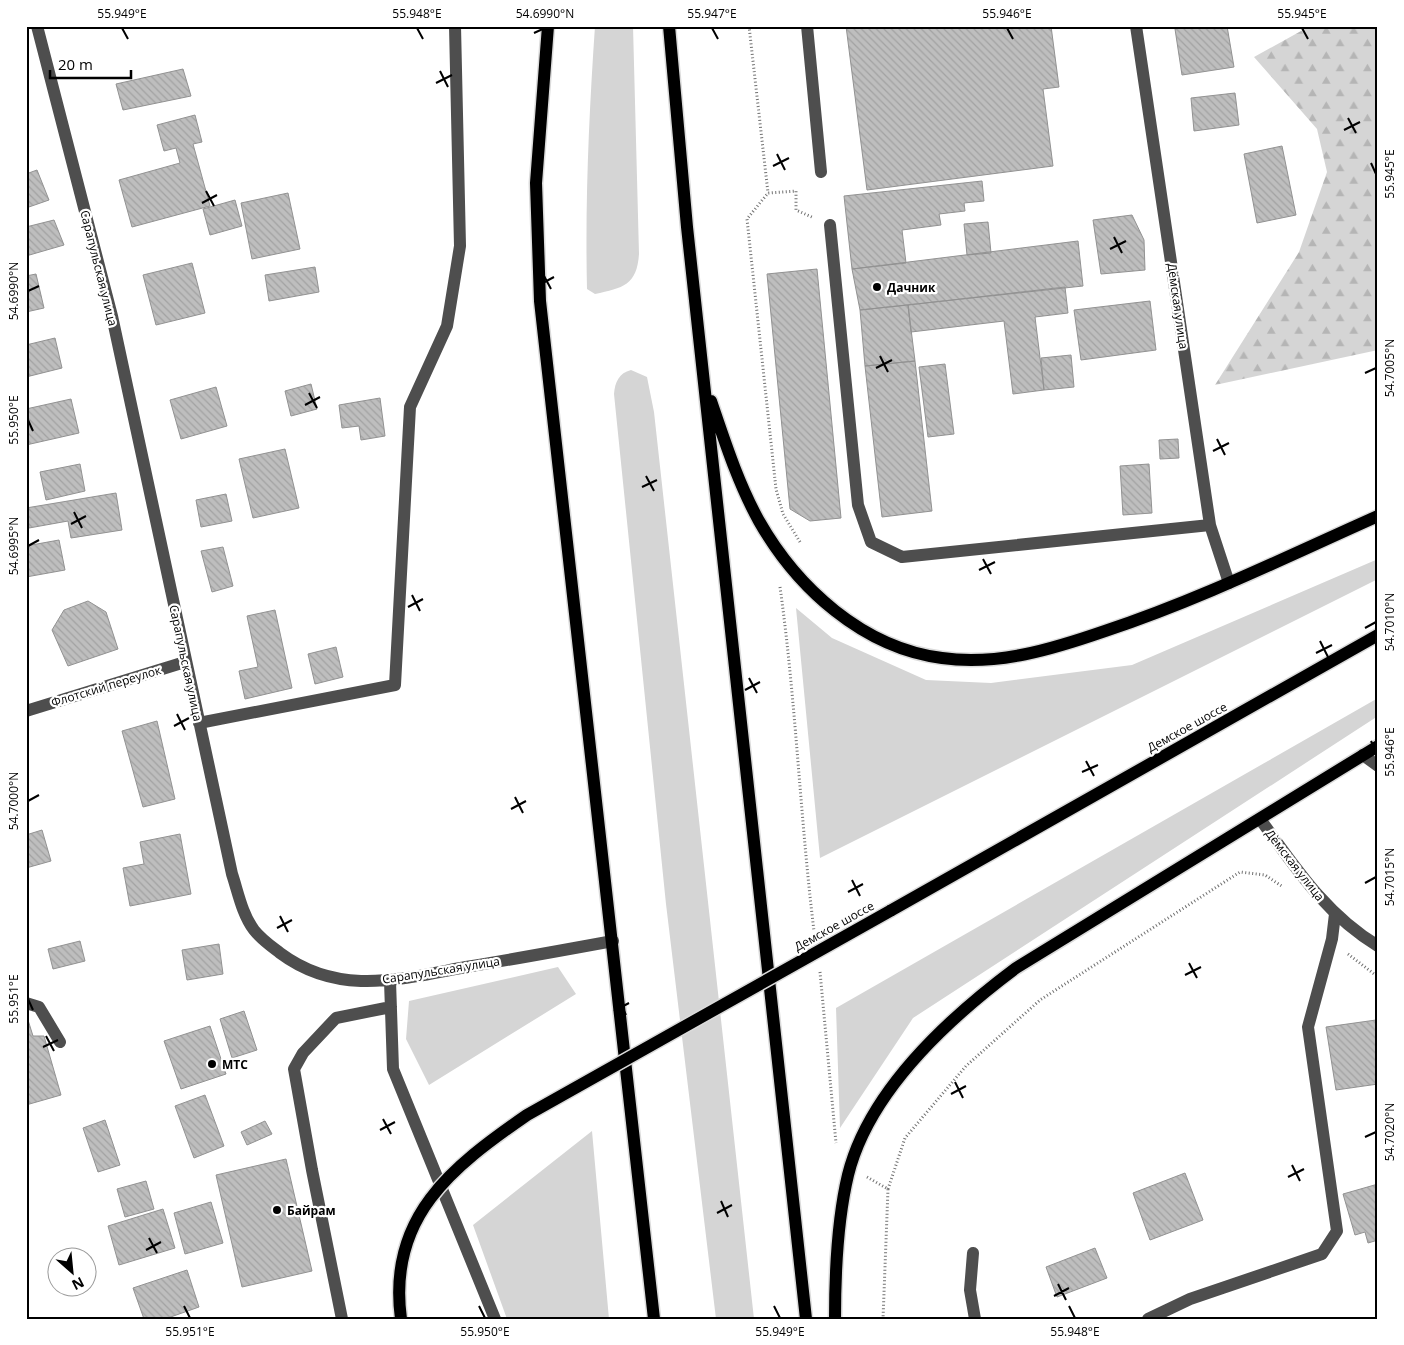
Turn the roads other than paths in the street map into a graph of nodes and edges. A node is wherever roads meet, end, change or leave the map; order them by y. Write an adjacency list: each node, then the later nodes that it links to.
1 (37, 26): 14 (street, Сарапульская улица)
2 (455, 26): 16 (street)
3 (548, 26): 22 (main road)
4 (669, 26): 9 (main road)
5 (807, 26): 7 (street)
6 (1136, 26): 11 (street, Дёмская улица)
7 (822, 172)
8 (830, 225): 11 (street)
9 (703, 376): 12 (main road); 33 (main road)
10 (1378, 516): 12 (main road)
11 (1210, 525): 12 (street, Дёмская улица)
12 (1229, 583)
13 (1378, 635): 30 (main road, Демское шоссе, bridge)
14 (185, 662): 15 (street, Флотский переулок); 16 (street, Сарапульская улица)
15 (26, 711)
16 (198, 723): 24 (street, Сарапульская улица)
17 (1378, 746): 18 (main road)
18 (1363, 755): 19 (street); 20 (main road)
19 (1378, 766)
20 (1260, 819): 21 (street, Дёмская улица); 34 (main road)
21 (1335, 914): 23 (street, Дёмская улица); 36 (street)
22 (613, 941): 24 (street, Сарапульская улица); 32 (main road)
23 (1378, 946)
24 (390, 981): 26 (street)
25 (26, 1003): 27 (street)
26 (391, 1007): 29 (street); 31 (street)
27 (60, 1042)
28 (973, 1253): 35 (street)
29 (342, 1319)
30 (401, 1319)
31 (495, 1319)
32 (654, 1319)
33 (806, 1319)
34 (835, 1319)
35 (975, 1319)
36 (1148, 1319)

